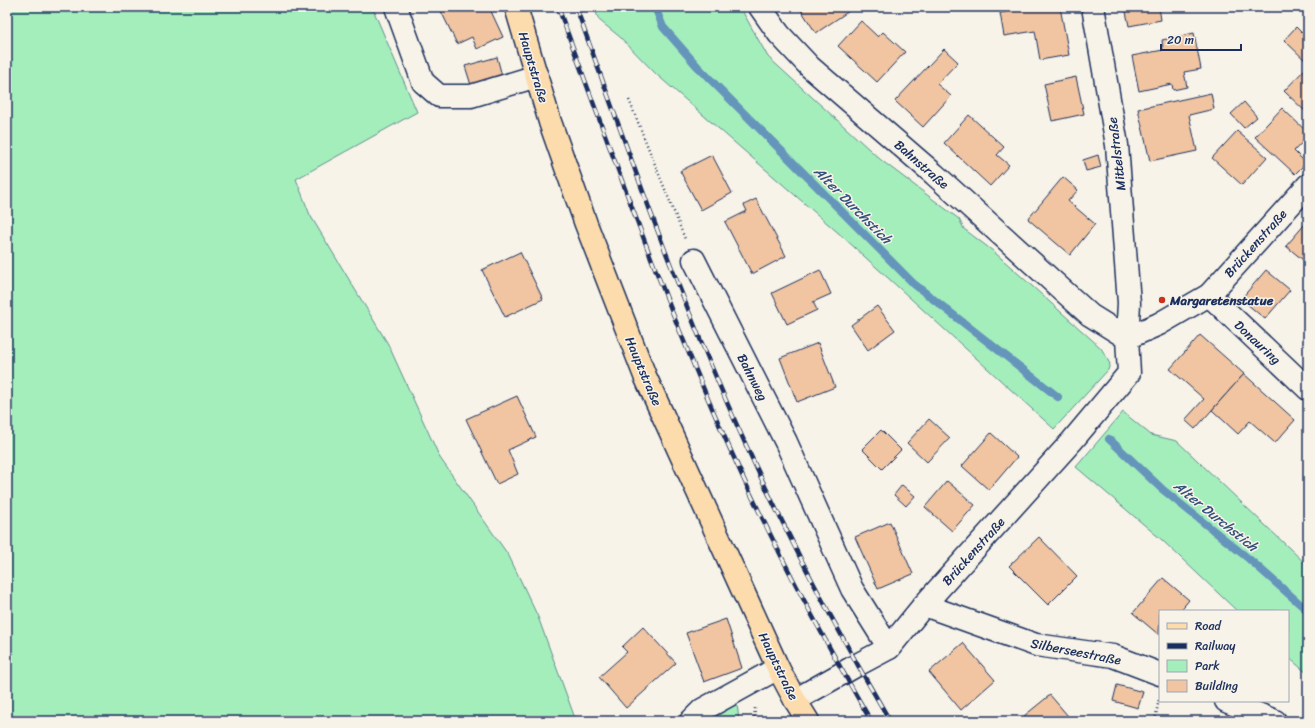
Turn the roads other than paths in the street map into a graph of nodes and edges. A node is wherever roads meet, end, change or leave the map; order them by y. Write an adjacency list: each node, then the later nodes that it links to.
1 (396, 7): 5 (street)
2 (516, 7): 5 (main road, Hauptstraße)
3 (760, 7): 9 (street, Bahnstraße)
4 (1093, 7): 9 (street, Mittelstraße)
5 (537, 76): 14 (main road, Hauptstraße)
6 (1308, 185): 8 (street, Brückenstraße)
7 (694, 260): 13 (street, Bahnweg)
8 (1209, 295): 9 (street, Brückenstraße); 11 (street, Donauring)
9 (1127, 338): 10 (street, Mittelstraße)
10 (1129, 373): 12 (street, Brückenstraße)
11 (1308, 389)
12 (924, 605): 13 (street, Brückenstraße); 15 (street, Silberseestraße)
13 (889, 648): 16 (street, Brückenstraße)
14 (778, 668): 16 (main road, Hauptstraße); 18 (street)
15 (1159, 674)
16 (795, 700): 19 (main road, Hauptstraße)
17 (1228, 702): 20 (street)
18 (691, 721)
19 (808, 721)
20 (1275, 721)

